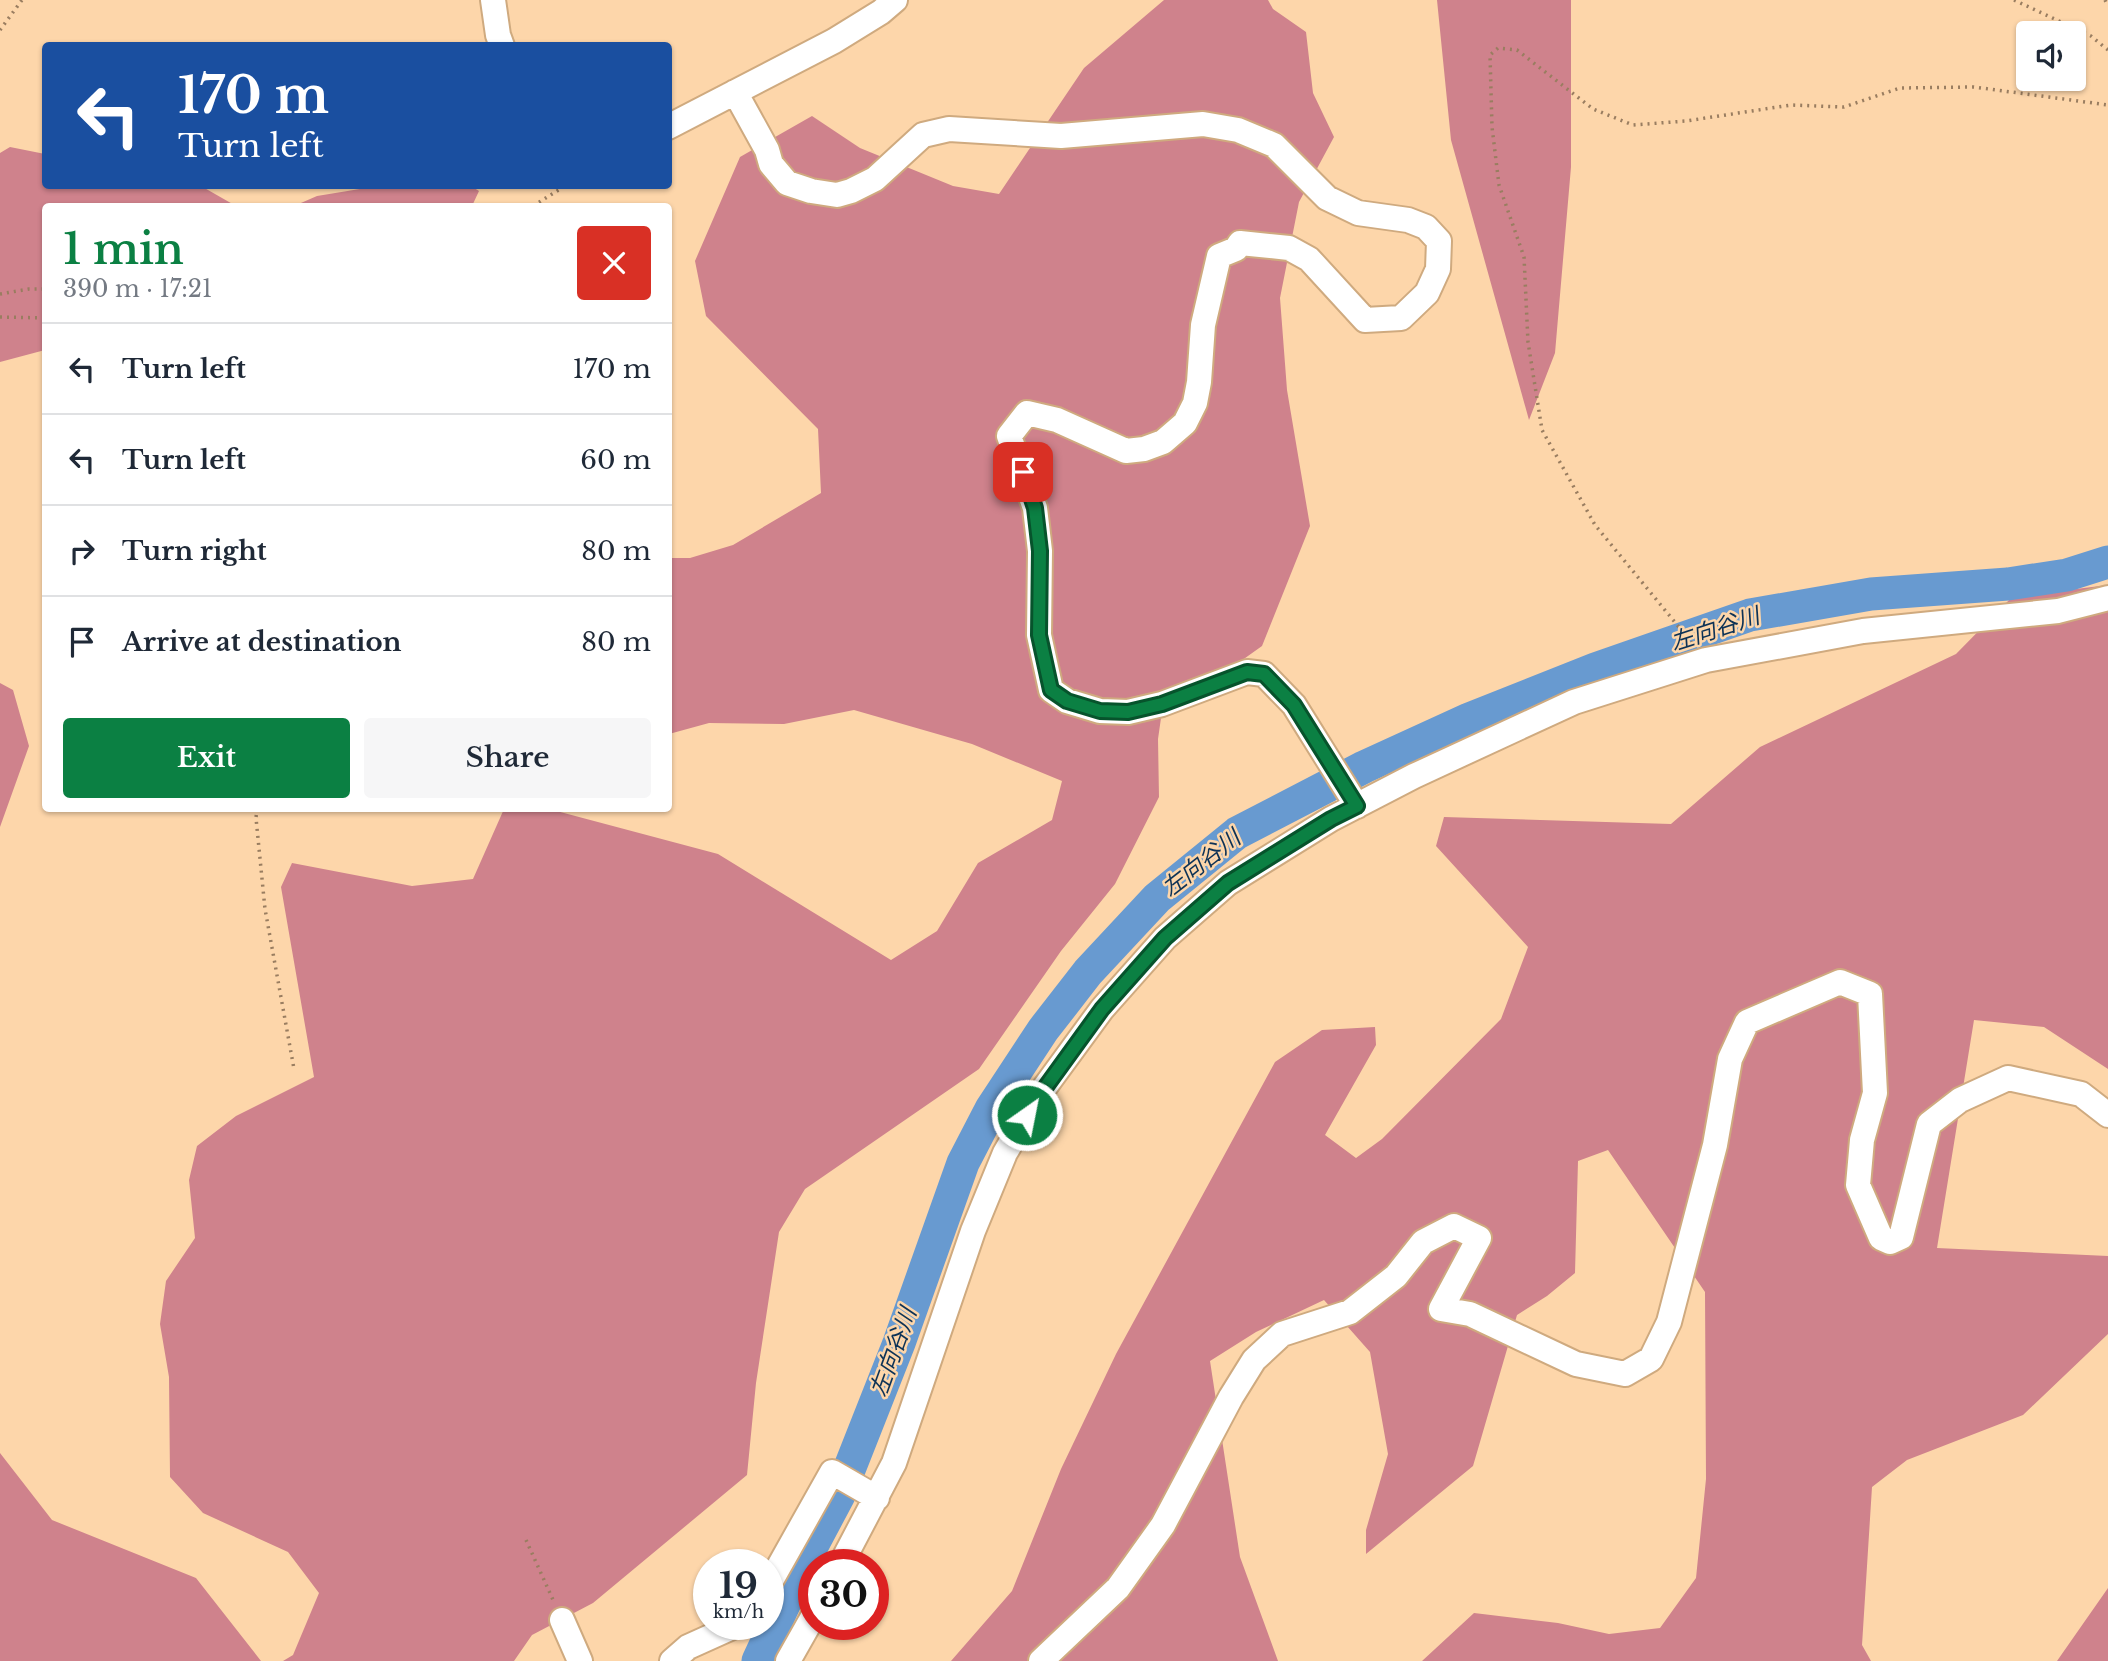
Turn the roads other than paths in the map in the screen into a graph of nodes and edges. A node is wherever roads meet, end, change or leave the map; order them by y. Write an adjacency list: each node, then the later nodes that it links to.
1 (493, 0): 3 (street)
2 (895, 0): 4 (street)
3 (501, 42)
4 (735, 92): 5 (street); 7 (street)
5 (672, 125)
6 (2108, 598): 7 (street)
7 (1357, 806): 9 (street)
8 (2108, 1115): 18 (street)
9 (877, 1498): 10 (street); 11 (street)
10 (849, 1549)
11 (784, 1558)
12 (562, 1620): 15 (street)
13 (704, 1640): 16 (street)
14 (800, 1640): 17 (street)
15 (580, 1661)
16 (672, 1661)
17 (788, 1661)
18 (1041, 1661)

